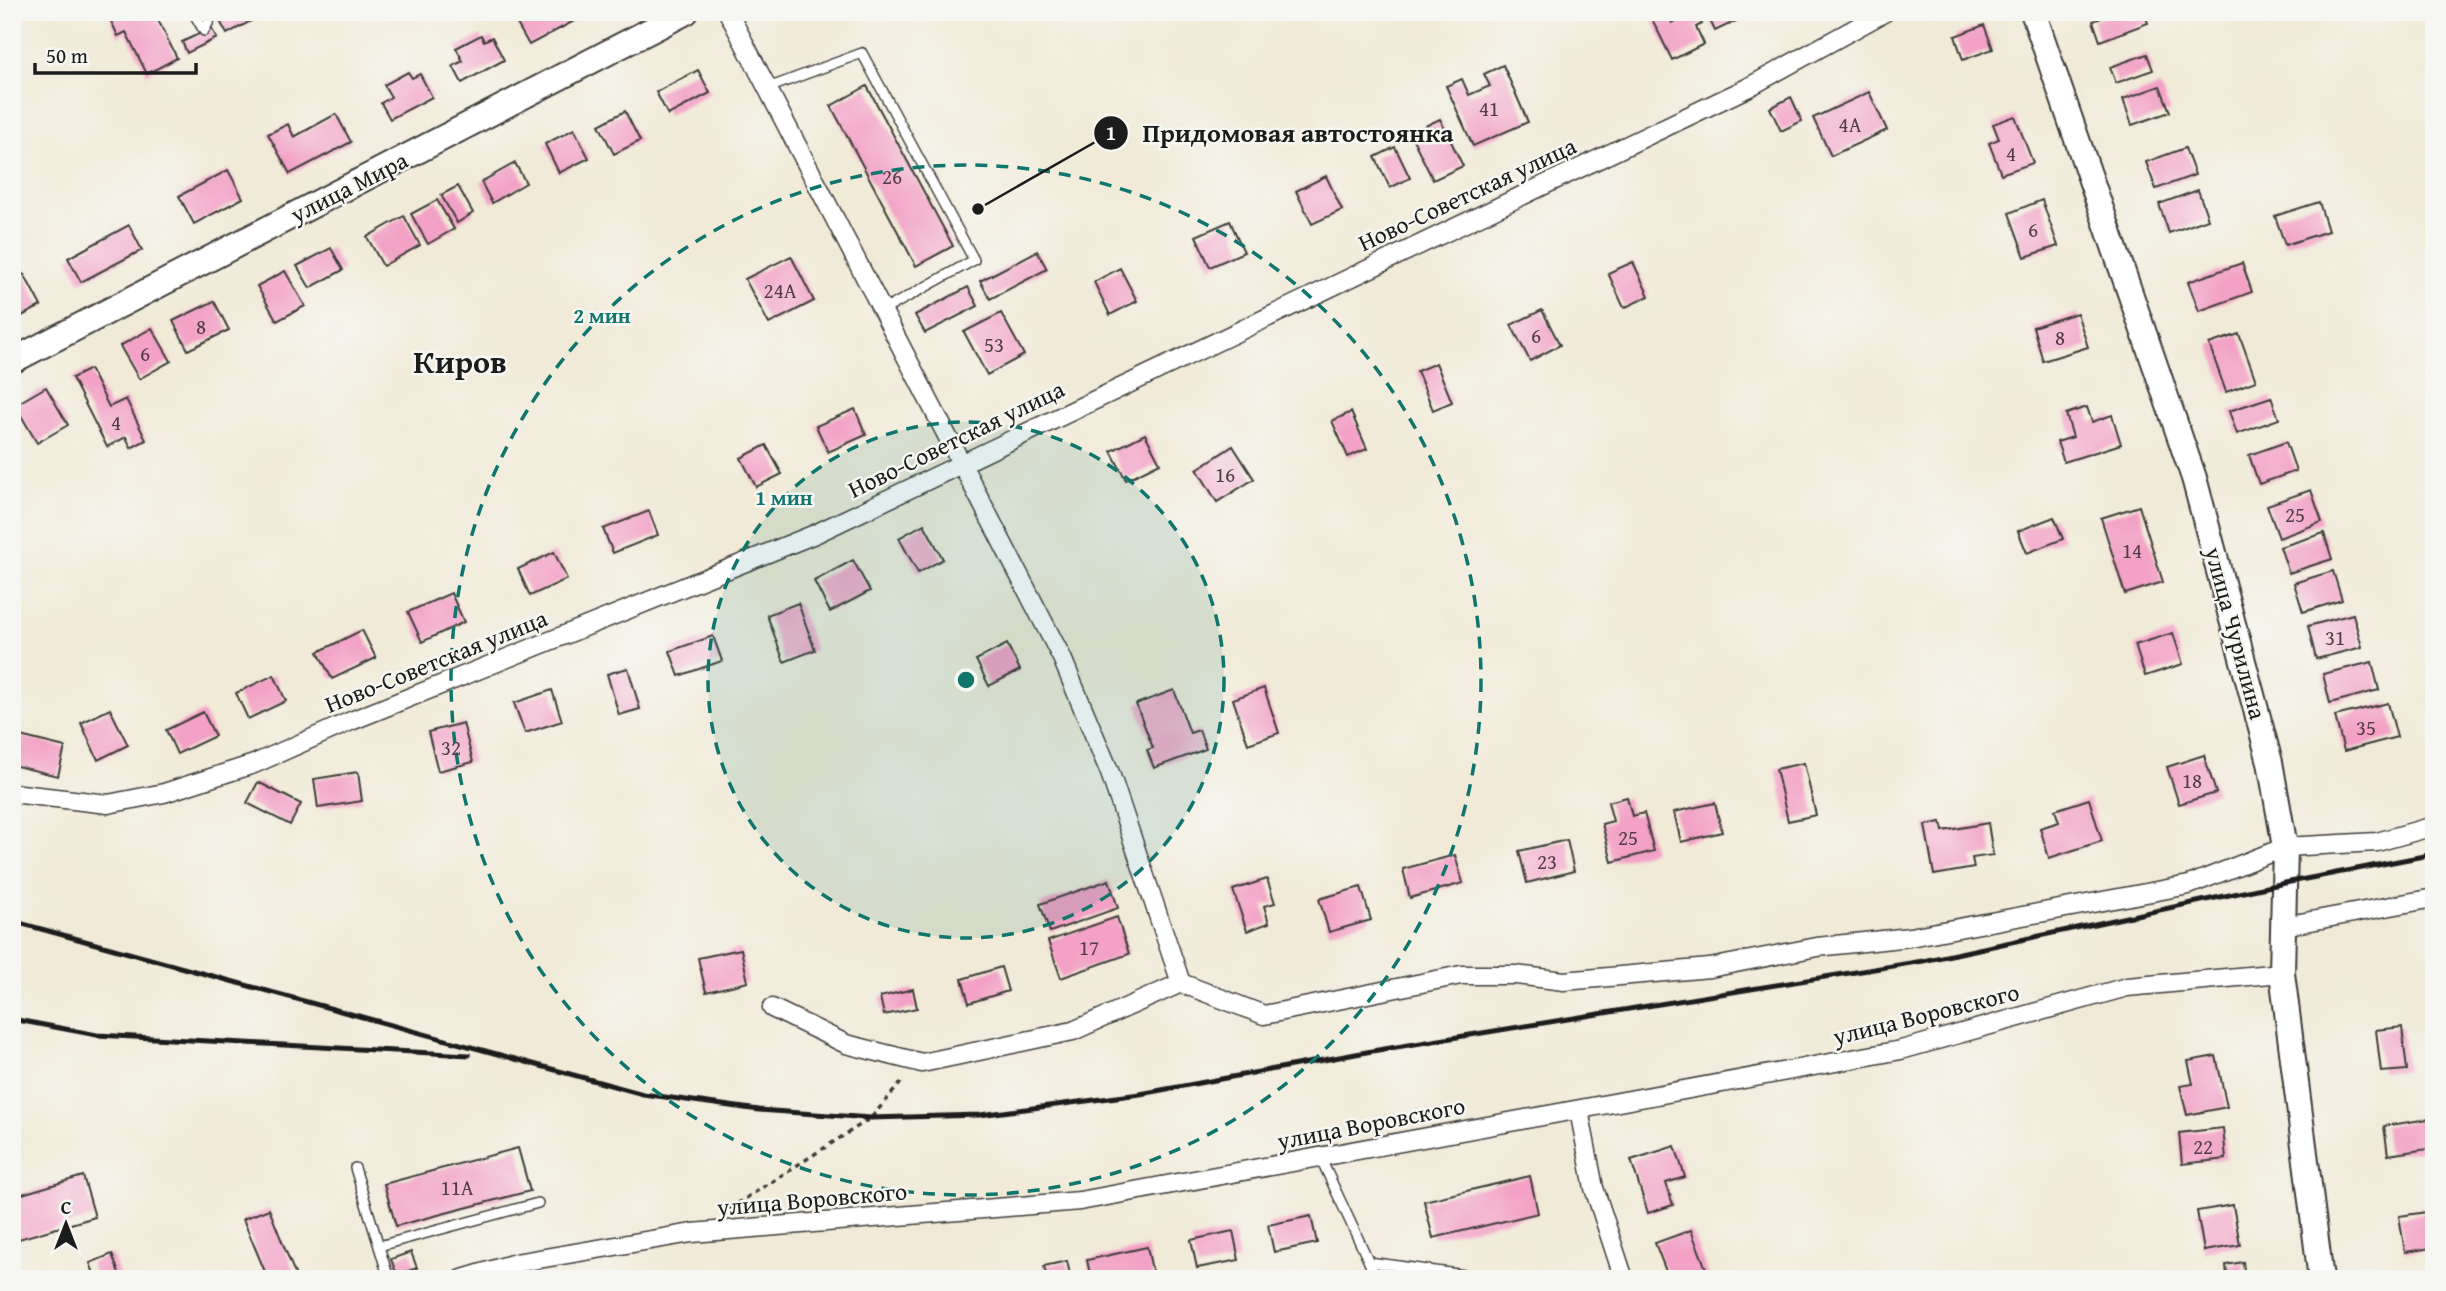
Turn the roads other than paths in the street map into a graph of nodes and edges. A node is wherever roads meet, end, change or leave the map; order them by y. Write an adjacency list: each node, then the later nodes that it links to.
1 (193, 12): 2 (lane)
2 (214, 12)
3 (686, 12): 9 (street, улица Мира)
4 (728, 12): 7 (street)
5 (1885, 12): 10 (street, Ново-Советская улица)
6 (2033, 12): 13 (street, улица Чурилина)
7 (768, 88): 8 (street); 8 (lane)
8 (880, 312): 10 (street)
9 (12, 361)
10 (959, 464): 11 (street, Ново-Советская улица); 17 (street)
11 (12, 793)
12 (2434, 826): 13 (street)
13 (2285, 847): 15 (street, улица Чурилина); 17 (street)
14 (2434, 898): 15 (street)
15 (2284, 926): 16 (street, улица Чурилина)
16 (2282, 973): 19 (street, улица Воровского); 30 (street, улица Чурилина)
17 (1181, 983): 18 (street)
18 (772, 1008)
19 (1580, 1110): 20 (street, улица Воровского); 29 (street)
20 (1321, 1159): 24 (lane); 26 (street, улица Воровского)
21 (355, 1168): 23 (lane)
22 (538, 1203): 23 (lane)
23 (379, 1245): 25 (lane)
24 (1369, 1262): 27 (lane); 28 (lane)
25 (388, 1279)
26 (462, 1279)
27 (1376, 1279)
28 (1494, 1279)
29 (1625, 1279)
30 (2321, 1279)

